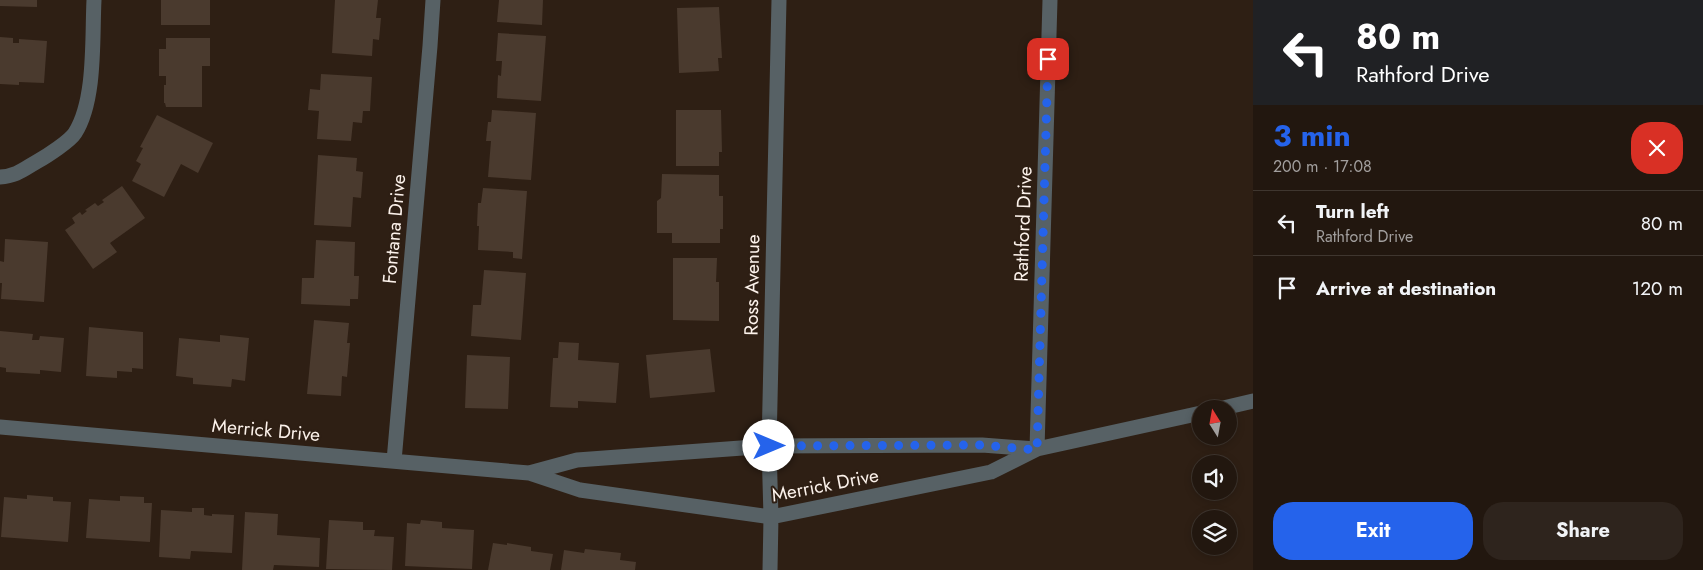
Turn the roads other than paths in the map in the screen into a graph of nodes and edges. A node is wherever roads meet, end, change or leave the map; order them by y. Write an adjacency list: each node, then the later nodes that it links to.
1 (94, 0): 5 (street)
2 (433, 0): 12 (street, Fontana Drive)
3 (778, 0): 10 (street, Ross Avenue)
4 (1050, 0): 11 (street, Rathford Drive)
5 (0, 177)
6 (1253, 401): 7 (street)
7 (1238, 405)
8 (1192, 415): 11 (street, Merrick Drive)
9 (0, 427): 12 (street, Merrick Drive)
10 (769, 446): 11 (street, Merrick Drive); 13 (street, Merrick Drive); 14 (street, Ross Avenue)
11 (1037, 450): 14 (street, Merrick Drive)
12 (394, 460): 13 (street, Merrick Drive)
13 (528, 473): 14 (street, Merrick Drive)
14 (771, 517): 15 (street, Ross Avenue)
15 (770, 570)

